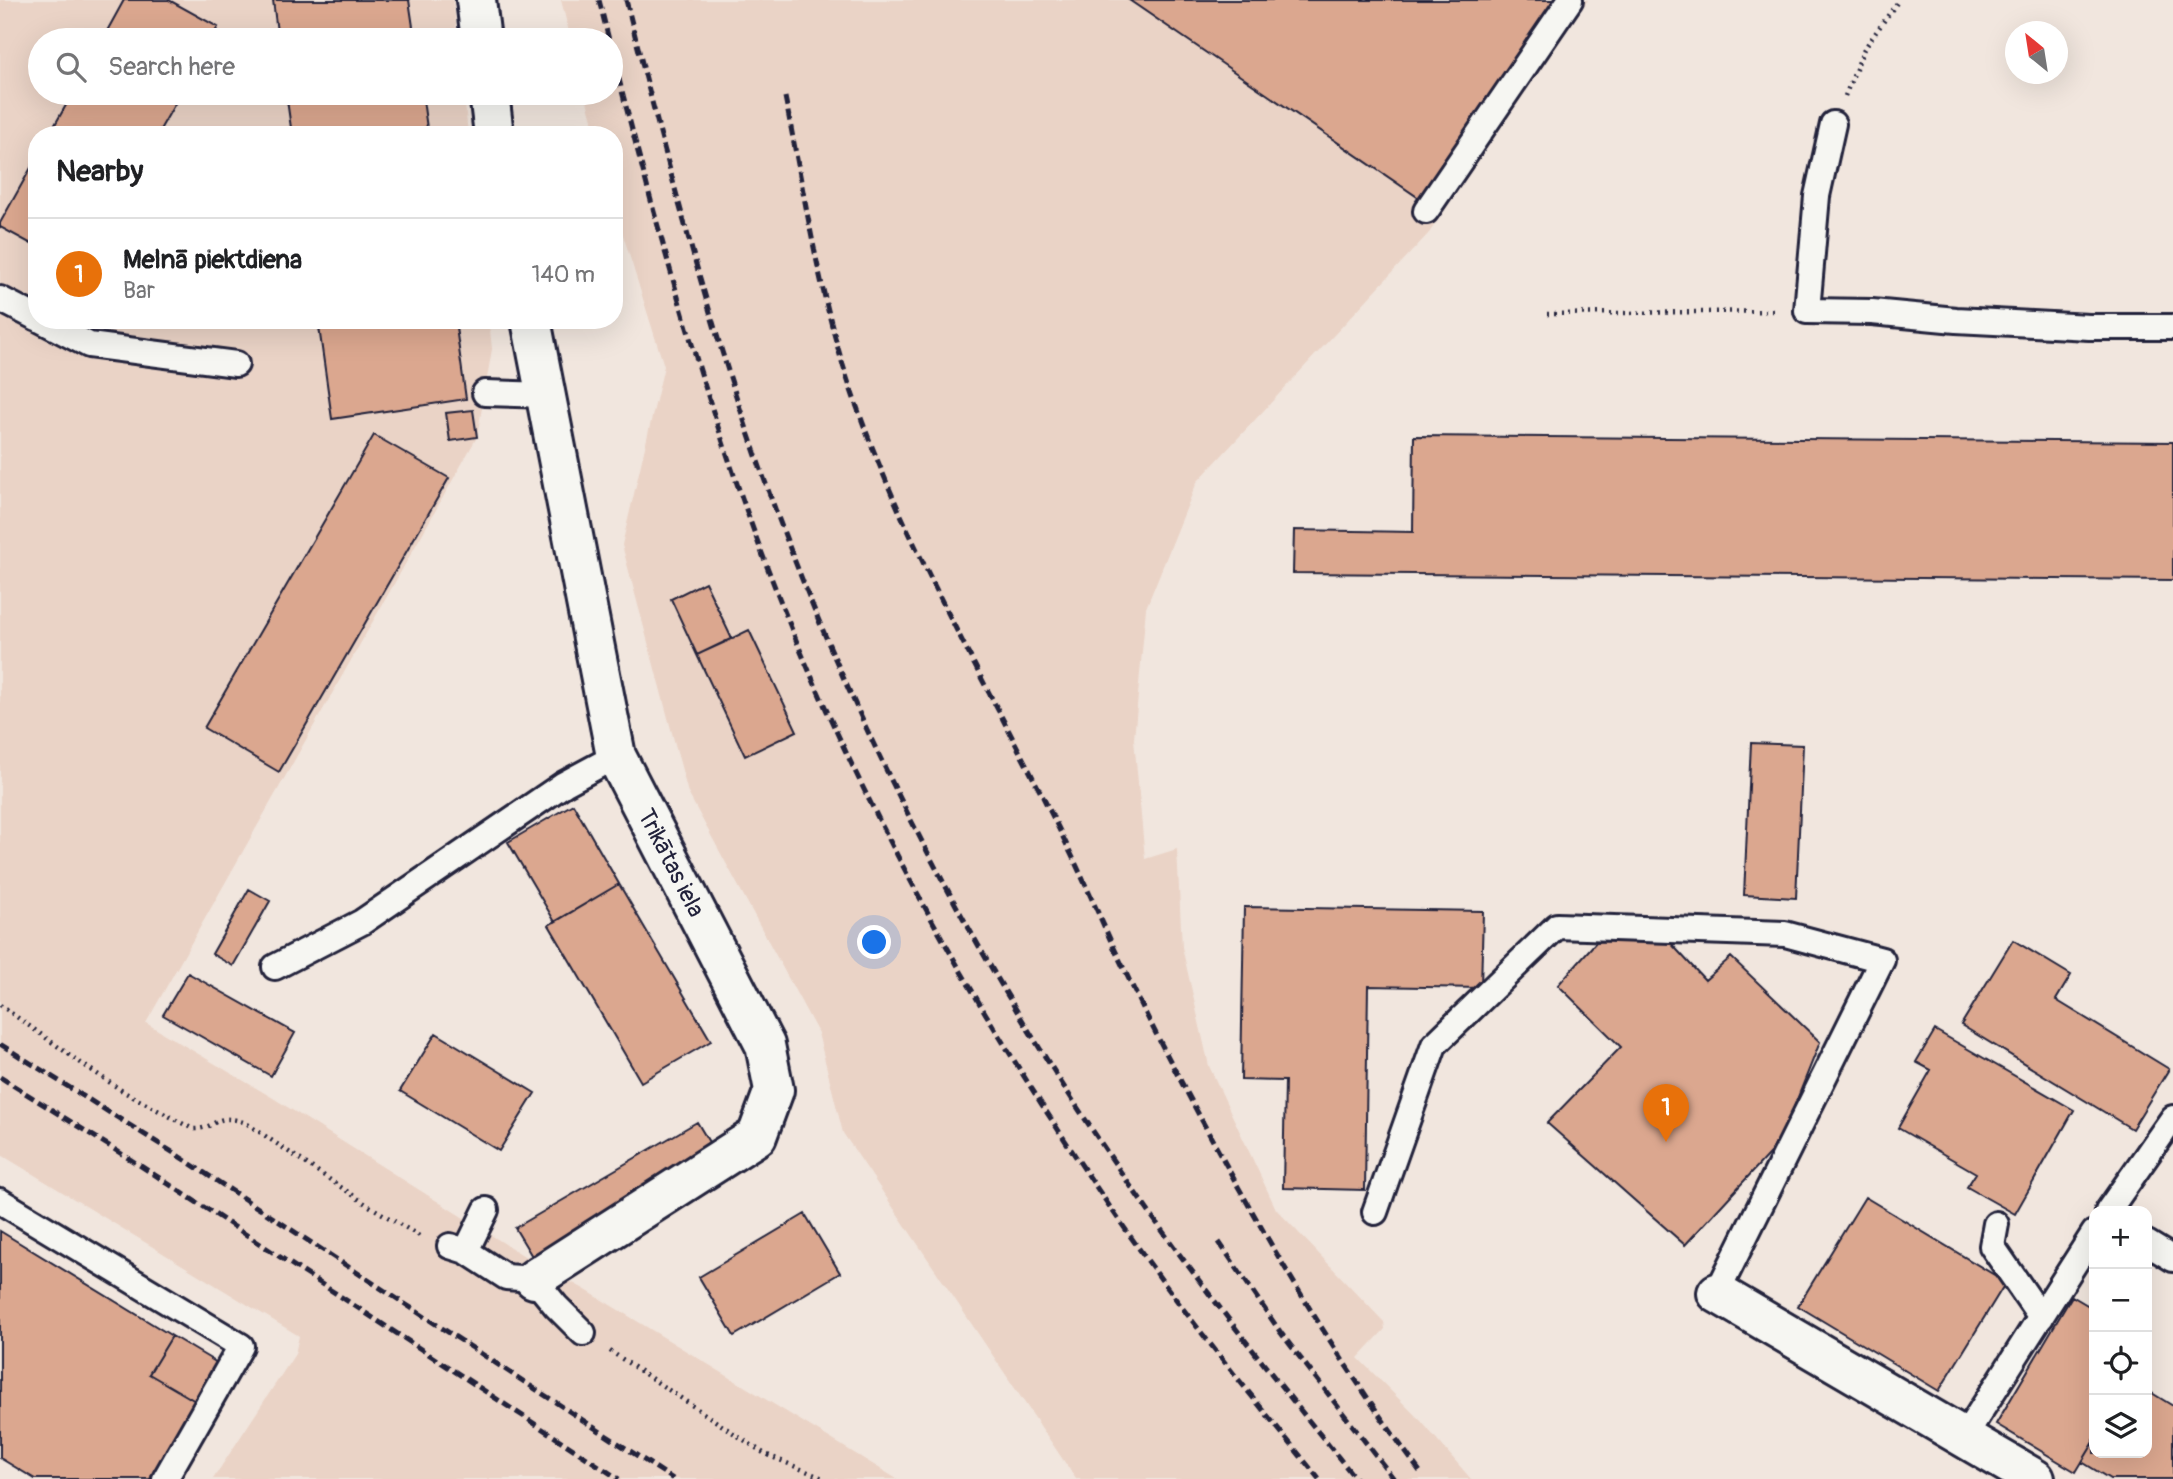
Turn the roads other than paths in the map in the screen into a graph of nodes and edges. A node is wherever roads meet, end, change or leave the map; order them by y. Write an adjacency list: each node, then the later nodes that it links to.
1 (476, 0): 3 (street)
2 (1570, 0): 7 (lane)
3 (480, 28)
4 (490, 105): 6 (street)
5 (1833, 124): 10 (lane)
6 (493, 126)
7 (1426, 211)
8 (0, 299): 9 (lane)
9 (28, 313)
10 (2173, 327)
11 (58, 329): 13 (lane)
12 (533, 329): 15 (street, Trikātas iela)
13 (236, 364)
14 (485, 393): 15 (lane)
15 (547, 395): 16 (street, Trikātas iela)
16 (616, 756): 17 (lane); 27 (street, Trikātas iela)
17 (275, 967)
18 (2173, 1118): 20 (lane)
19 (0, 1201): 32 (lane)
20 (2111, 1206)
21 (486, 1210): 27 (lane)
22 (1375, 1212): 28 (lane)
23 (1996, 1224): 29 (lane)
24 (2089, 1241): 29 (lane)
25 (2152, 1246): 26 (lane)
26 (2173, 1259)
27 (534, 1279): 30 (lane)
28 (1717, 1293): 31 (street)
29 (2041, 1317): 31 (lane)
30 (583, 1333)
31 (1964, 1437): 33 (street)
32 (164, 1479)
33 (2035, 1479)

